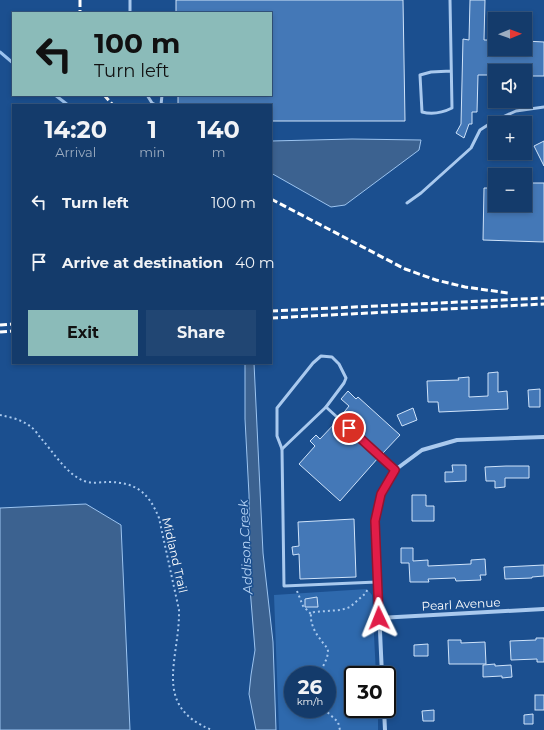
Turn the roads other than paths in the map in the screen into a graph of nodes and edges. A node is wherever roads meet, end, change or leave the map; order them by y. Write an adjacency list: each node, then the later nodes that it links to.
1 (130, 0): 3 (lane)
2 (450, 0): 4 (lane)
3 (130, 12)
4 (451, 71): 4 (lane)
5 (148, 96): 6 (lane)
6 (154, 104)
7 (544, 107): 8 (lane)
8 (407, 203)
9 (326, 407): 11 (lane); 11 (lane); 12 (lane)
10 (544, 437): 12 (street)
11 (282, 449): 13 (lane)
12 (395, 470): 13 (street)
13 (377, 582): 15 (street)
14 (544, 609): 15 (street, Pearl Avenue)
15 (379, 618): 16 (street)
16 (382, 666)
17 (384, 718): 18 (street)
18 (385, 730)

